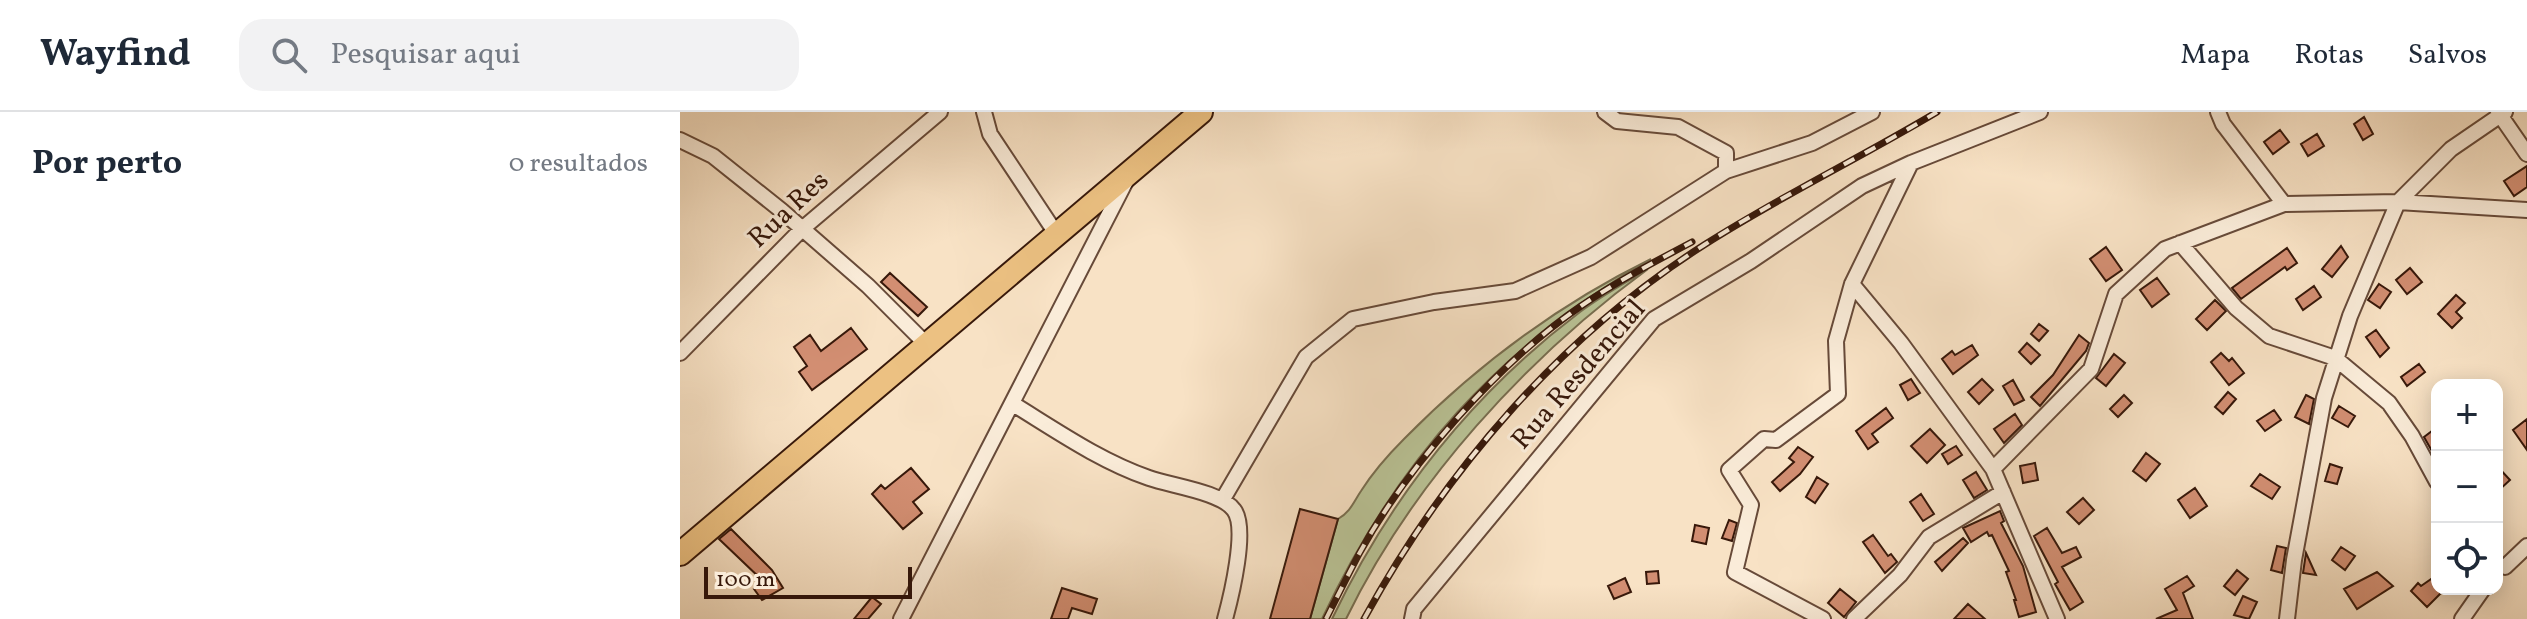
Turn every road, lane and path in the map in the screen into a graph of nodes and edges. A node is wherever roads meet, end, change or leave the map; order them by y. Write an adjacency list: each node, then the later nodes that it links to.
1 (940, 112): 17 (street, Rua Res)
2 (984, 112): 18 (street)
3 (1201, 112): 13 (main road)
4 (1605, 112): 12 (street)
5 (1872, 112): 12 (street)
6 (2040, 112): 11 (street, Rua Resdencial)
7 (2218, 112): 15 (street)
8 (2501, 113): 10 (street); 14 (street)
9 (680, 140): 17 (street)
10 (2527, 154)
11 (1911, 163): 20 (street); 35 (street, Rua Resdencial)
12 (1726, 171): 28 (street)
13 (1131, 172): 18 (main road); 24 (street)
14 (2398, 202): 15 (street); 16 (street); 23 (street)
15 (2284, 204): 19 (street)
16 (2527, 210)
17 (802, 229): 21 (street); 22 (street, Rua Res)
18 (1057, 235): 21 (main road)
19 (2180, 243): 23 (street); 25 (street)
20 (1852, 284): 25 (street); 36 (street)
21 (927, 345): 30 (main road)
22 (680, 353)
23 (2335, 358): 26 (street); 39 (street)
24 (1013, 404): 28 (street); 33 (street)
25 (1993, 469): 27 (street)
26 (2431, 471)
27 (2003, 492): 37 (street); 38 (street)
28 (1223, 499): 34 (street)
29 (2527, 546): 31 (street)
30 (680, 554)
31 (2503, 564)
32 (2479, 595): 40 (street)
33 (901, 619)
34 (1225, 619)
35 (1412, 619)
36 (1823, 619)
37 (1854, 619)
38 (2057, 619)
39 (2287, 619)
40 (2462, 619)

